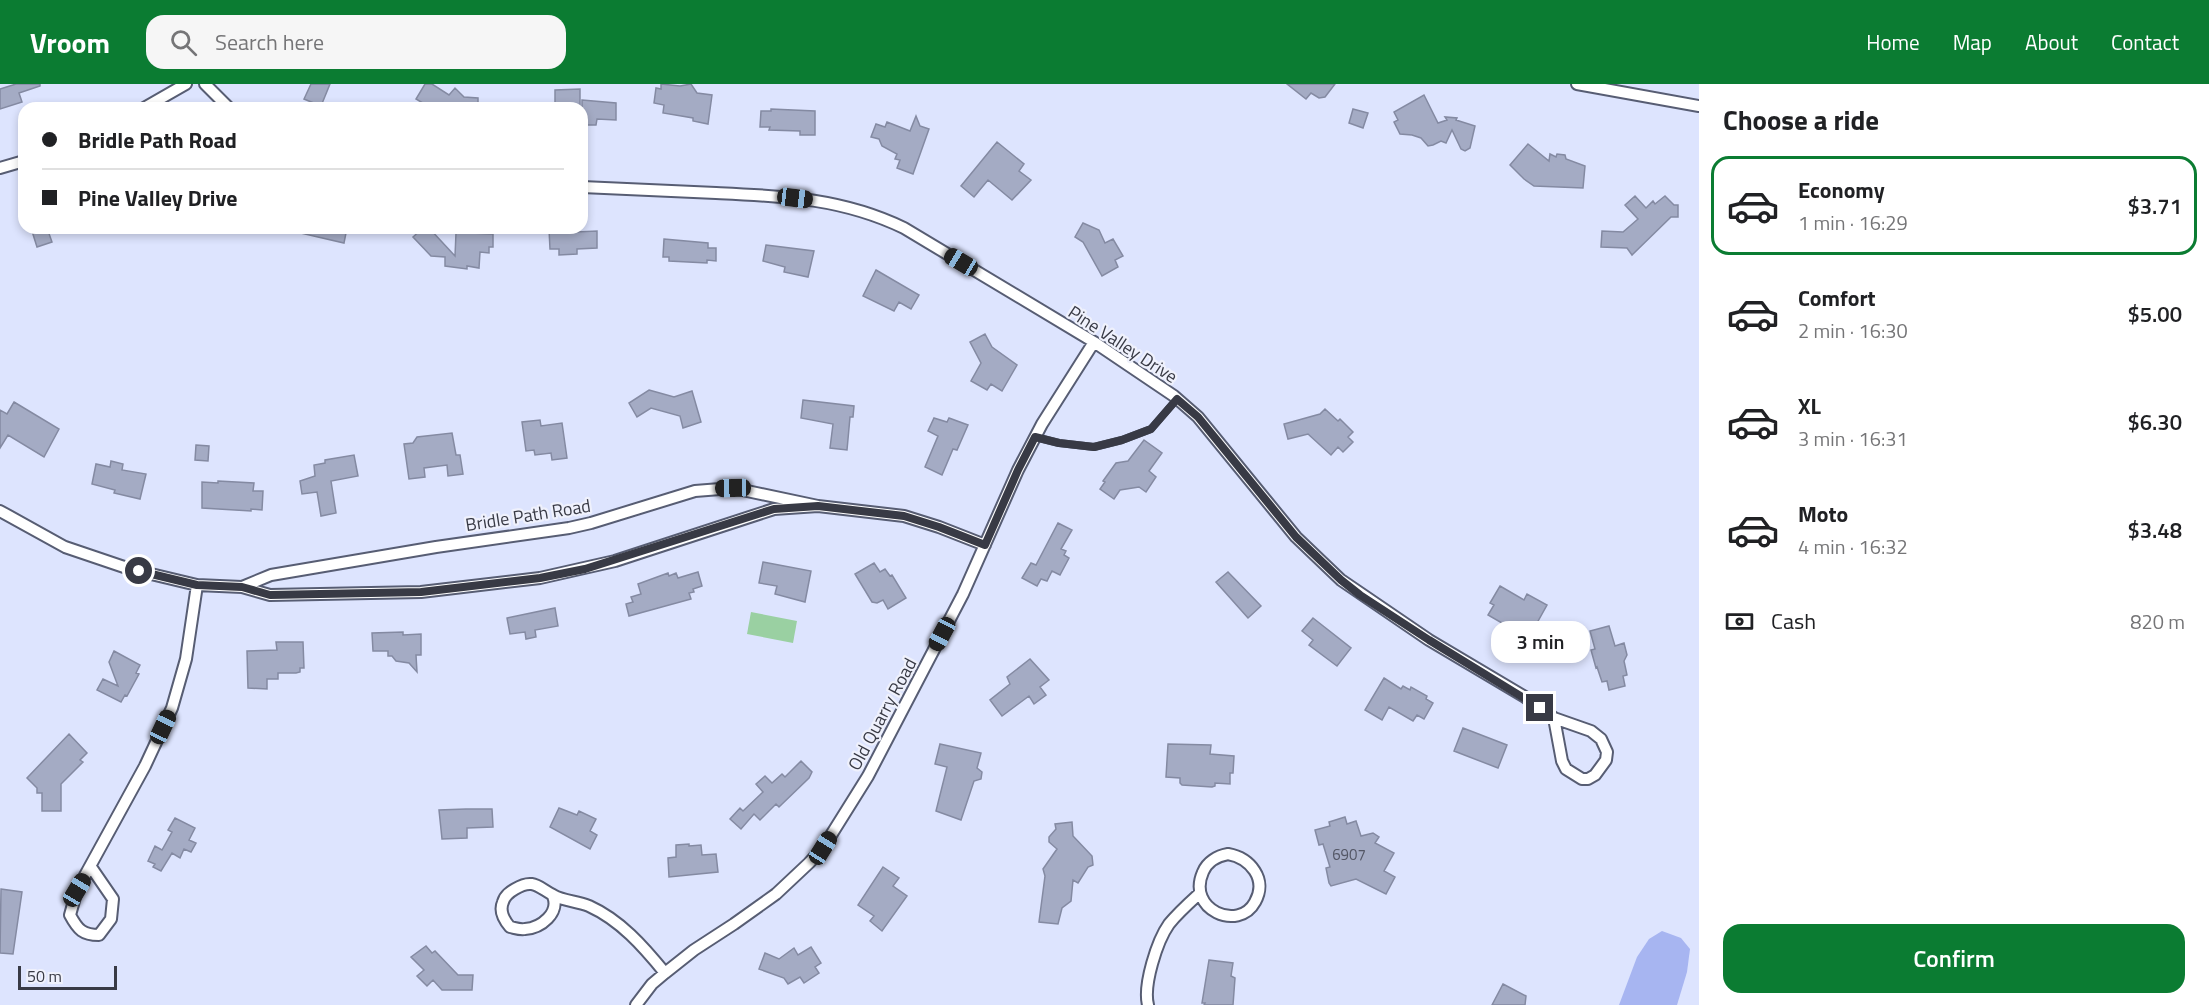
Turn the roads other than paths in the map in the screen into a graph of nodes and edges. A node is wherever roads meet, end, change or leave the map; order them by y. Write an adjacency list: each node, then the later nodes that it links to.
1 (186, 84): 4 (street)
2 (205, 84): 5 (street)
3 (1582, 84): 6 (street)
4 (154, 102)
5 (223, 102)
6 (1699, 106)
7 (18, 163): 8 (street)
8 (0, 168)
9 (588, 187): 10 (street, Pine Valley Drive)
10 (1094, 342): 11 (street, Pine Valley Drive); 12 (street, Old Quarry Road)
11 (1177, 399): 12 (lane); 18 (street, Pine Valley Drive)
12 (1035, 437): 15 (street, Old Quarry Road)
13 (818, 506): 15 (street, Bridle Path Road); 17 (street, Bridle Path Road); 17 (street, Bridle Path Road)
14 (0, 512): 16 (street, Bridle Path Road)
15 (985, 545): 22 (street, Old Quarry Road)
16 (197, 585): 17 (street, Bridle Path Road); 19 (street)
17 (242, 587)
18 (1554, 718): 18 (street, Pine Valley Drive)
19 (91, 867): 19 (street)
20 (1199, 894): 20 (street); 24 (street)
21 (553, 896): 21 (street); 22 (street)
22 (665, 973): 23 (street, Old Quarry Road)
23 (636, 1005)
24 (1148, 1005)

